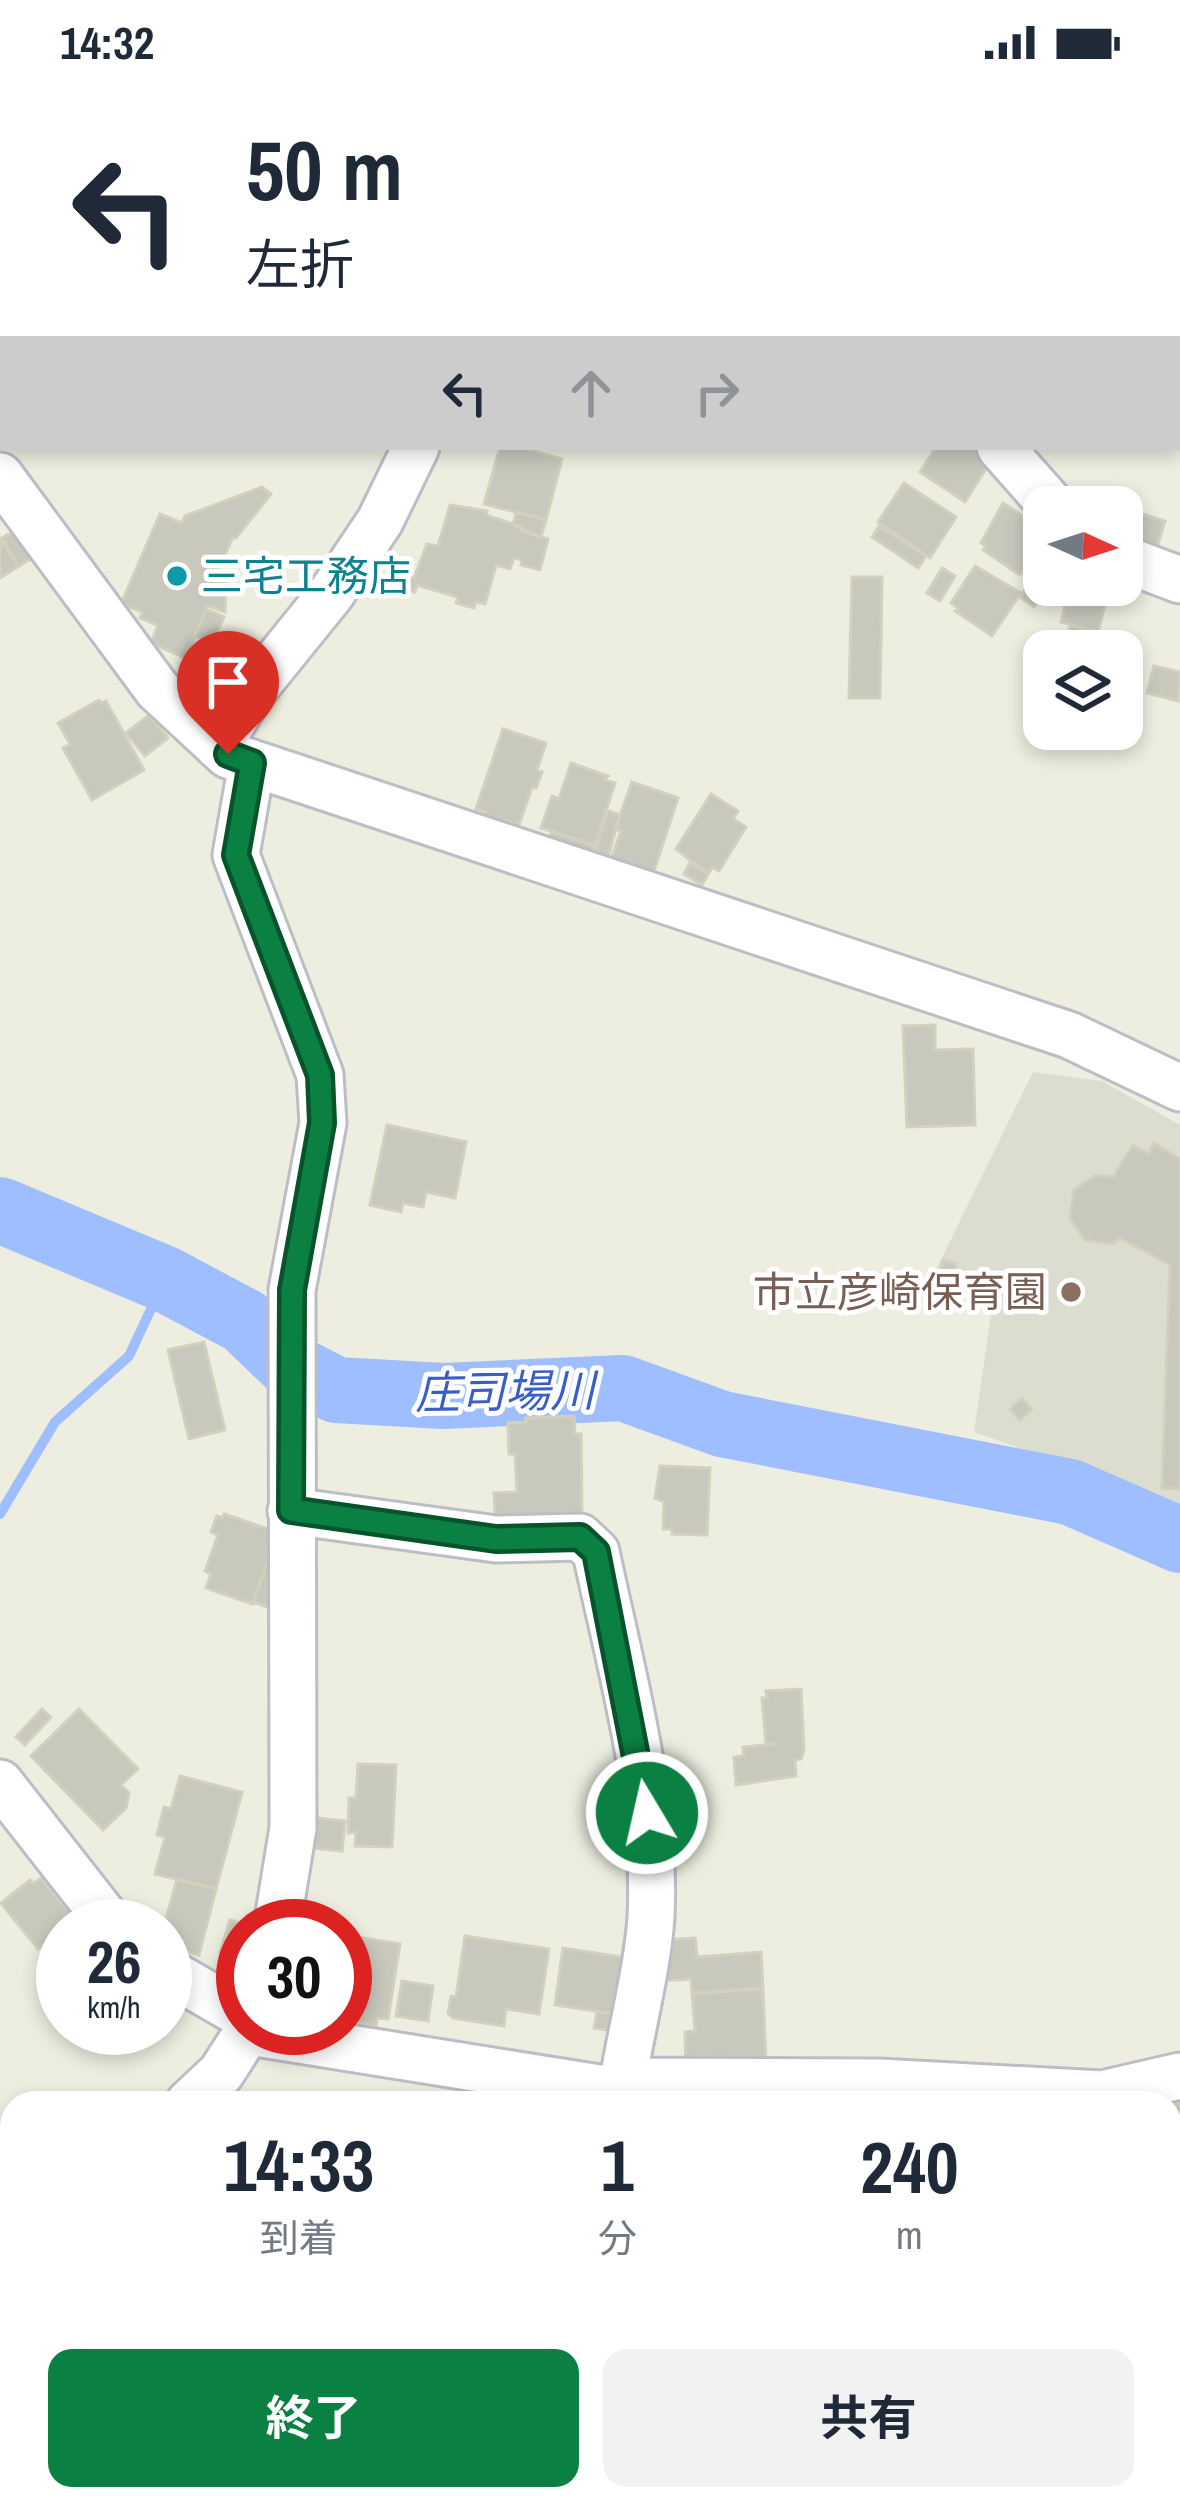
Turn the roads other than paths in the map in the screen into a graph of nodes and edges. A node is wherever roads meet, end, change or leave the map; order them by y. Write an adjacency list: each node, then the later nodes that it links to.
1 (415, 450): 7 (street)
2 (1003, 450): 4 (street)
3 (0, 476): 7 (street)
4 (1034, 486)
5 (1143, 566): 6 (street)
6 (1180, 580)
7 (235, 754): 8 (street); 9 (street)
8 (1180, 1088)
9 (291, 1510): 12 (street); 16 (street)
10 (0, 1783): 11 (street)
11 (91, 1899)
12 (282, 1899)
13 (372, 2047): 16 (street)
14 (231, 2055): 17 (street)
15 (1180, 2076): 19 (street)
16 (623, 2081): 18 (street)
17 (202, 2091)
18 (1046, 2091)
19 (1115, 2091)

